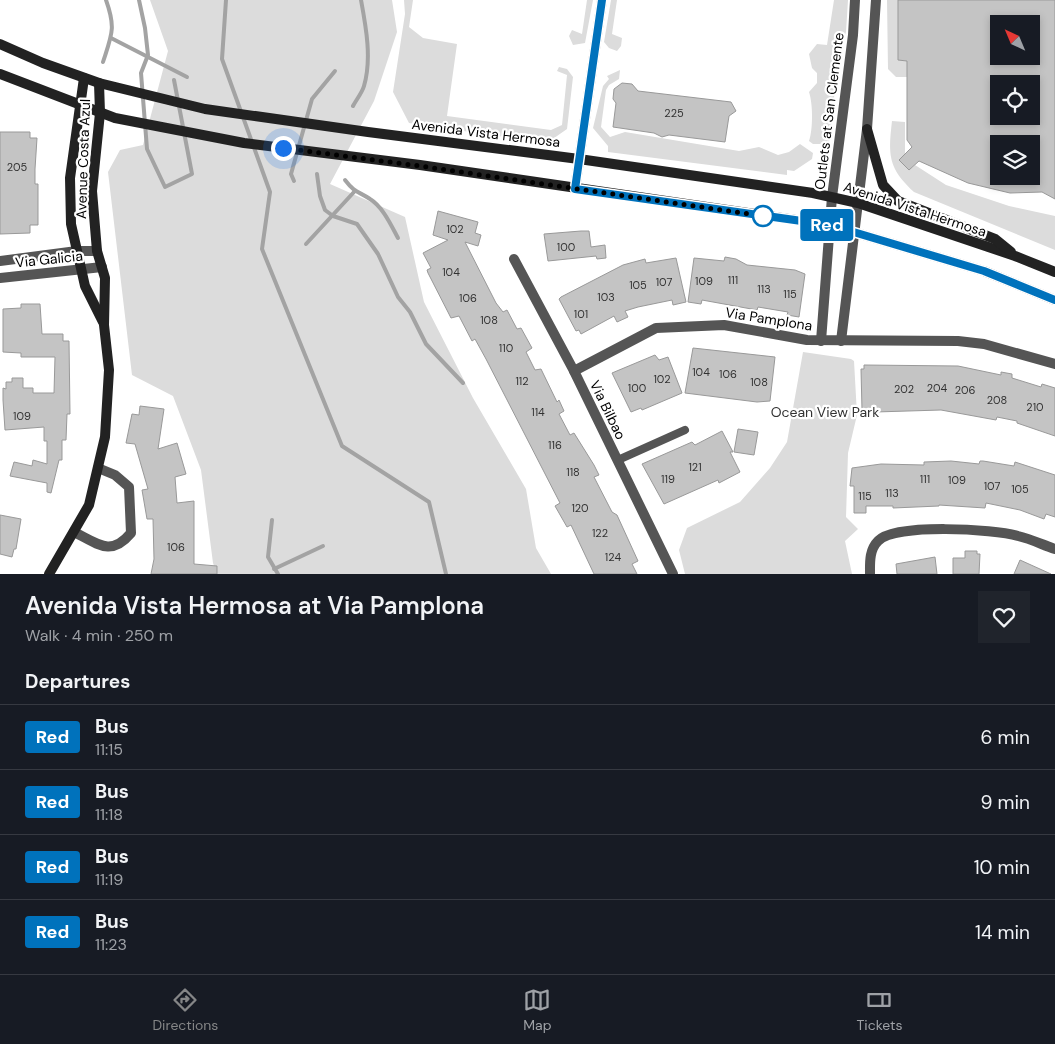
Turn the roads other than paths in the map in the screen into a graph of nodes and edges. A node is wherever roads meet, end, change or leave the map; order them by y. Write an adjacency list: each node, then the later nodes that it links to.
1 (602, 0): 11 (street)
2 (855, 0): 13 (street, Outlets at San Clemente)
3 (876, 0): 10 (street)
4 (0, 44): 6 (main road, Avenida Vista Hermosa)
5 (0, 74): 8 (main road)
6 (84, 78): 7 (main road, Avenida Vista Hermosa); 8 (main road, Avenue Costa Azul)
7 (99, 83): 9 (main road, Avenue Costa Azul); 11 (main road, Avenida Vista Hermosa)
8 (80, 106): 9 (main road); 17 (main road, Avenue Costa Azul)
9 (100, 113): 12 (main road); 18 (main road, Avenue Costa Azul)
10 (868, 129): 14 (street); 19 (main road)
11 (579, 159): 12 (street); 13 (main road, Avenida Vista Hermosa)
12 (575, 189): 15 (main road)
13 (832, 197): 14 (main road, Avenida Vista Hermosa); 15 (street, Outlets at San Clemente)
14 (858, 203): 16 (street); 19 (main road, Avenida Vista Hermosa)
15 (830, 225): 16 (main road); 28 (street, Via Pamplona)
16 (855, 232): 26 (main road); 29 (street)
17 (77, 251): 18 (street, Via Galicia); 21 (street, Via Galicia); 23 (main road, Avenue Costa Azul)
18 (97, 251): 22 (main road, Avenue Costa Azul)
19 (1015, 256): 24 (main road, Avenida Vista Hermosa)
20 (514, 260): 31 (street, Via Bilbao)
21 (0, 261)
22 (102, 267): 23 (street, Via Galicia); 27 (main road, Avenue Costa Azul)
23 (80, 269): 25 (street, Via Galicia); 27 (main road, Avenue Costa Azul)
24 (1055, 272)
25 (0, 278)
26 (1055, 300)
27 (104, 325): 34 (main road, Avenue Costa Azul)
28 (821, 341): 29 (street, Via Pamplona); 31 (street, Via Pamplona)
29 (841, 341): 30 (street, Via Pamplona)
30 (1055, 364)
31 (574, 370): 33 (street, Via Bilbao)
32 (685, 430): 33 (lane)
33 (618, 460): 38 (street, Via Bilbao)
34 (98, 468): 35 (main road, Avenue Costa Azul); 35 (street)
35 (74, 532): 37 (main road, Avenue Costa Azul)
36 (1055, 549): 39 (street)
37 (49, 574)
38 (674, 574)
39 (870, 574)

